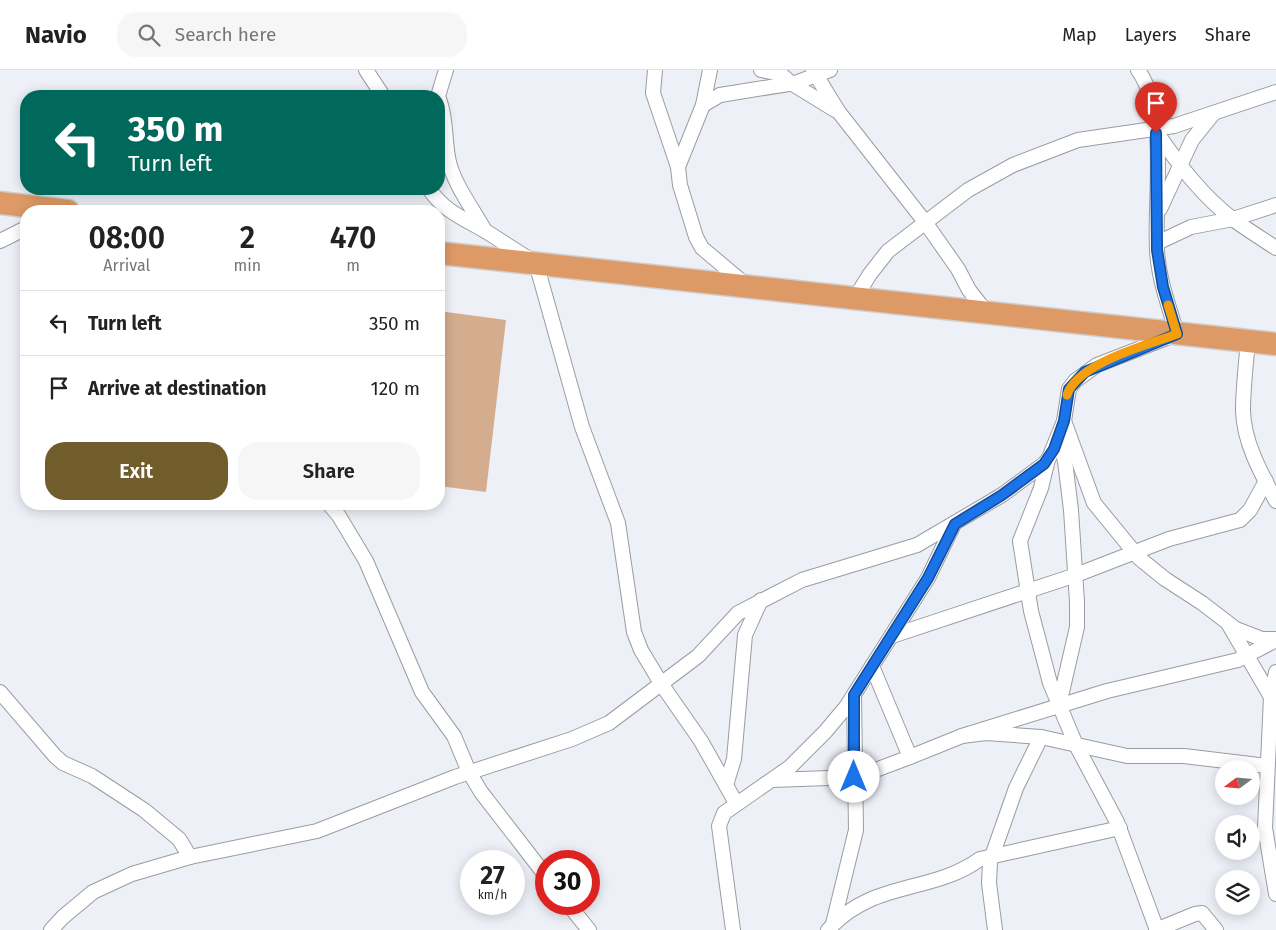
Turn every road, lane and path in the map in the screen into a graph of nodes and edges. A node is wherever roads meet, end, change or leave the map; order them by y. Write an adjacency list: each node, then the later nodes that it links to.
1 (366, 70): 12 (street)
2 (446, 70): 13 (street)
3 (656, 70): 22 (street)
4 (710, 70): 16 (street)
5 (761, 70): 9 (street)
6 (830, 70): 10 (street)
7 (1138, 70): 15 (street)
8 (1151, 70): 15 (street)
9 (778, 72): 11 (street)
10 (815, 73): 11 (street); 17 (street)
11 (791, 83): 16 (street); 17 (street)
12 (380, 90)
13 (440, 90)
14 (1276, 92): 18 (street)
15 (1151, 97): 20 (street)
16 (703, 105): 22 (street)
17 (840, 114): 31 (street)
18 (1213, 114): 20 (street); 21 (street)
19 (445, 131): 33 (street)
20 (1156, 131): 21 (street); 29 (street); 31 (street)
21 (1179, 165): 29 (street); 30 (street)
22 (678, 167): 39 (street)
23 (434, 195): 25 (street)
24 (0, 204): 27 (highway)
25 (443, 205)
26 (1276, 205): 30 (street)
27 (20, 206)
28 (445, 207): 33 (street)
29 (1158, 214): 35 (street)
30 (1233, 219): 35 (street); 36 (street)
31 (925, 222): 40 (street); 41 (street)
32 (20, 231): 34 (street)
33 (485, 231): 38 (street)
34 (0, 241)
35 (1156, 242): 42 (street)
36 (1276, 248)
37 (445, 254): 38 (highway)
38 (536, 263): 39 (highway); 62 (street)
39 (746, 286): 40 (highway)
40 (855, 298): 41 (highway)
41 (987, 313): 42 (highway)
42 (1177, 334): 43 (highway); 45 (street)
43 (1248, 341): 44 (highway); 48 (street)
44 (1276, 344)
45 (1064, 421): 46 (street); 52 (street)
46 (1058, 437): 47 (street); 53 (street)
47 (1049, 458): 51 (street); 54 (street)
48 (1266, 481): 49 (street); 52 (street)
49 (1276, 501)
50 (334, 510): 72 (street)
51 (955, 524): 55 (street); 57 (street)
52 (1136, 553): 53 (street); 56 (street)
53 (1076, 575): 54 (street); 66 (street)
54 (1028, 591): 57 (street); 66 (street)
55 (761, 600): 62 (street); 75 (street)
56 (1227, 622): 58 (street); 59 (street)
57 (892, 636): 60 (street)
58 (1276, 640): 59 (street)
59 (1248, 656): 65 (street); 66 (street)
60 (872, 666): 64 (street); 70 (street)
61 (1276, 672): 65 (street)
62 (662, 685): 72 (street); 75 (street)
63 (1, 694): 80 (street)
64 (854, 695): 73 (street); 74 (street)
65 (1271, 697): 71 (street)
66 (1059, 705): 67 (street); 69 (street)
67 (962, 736): 68 (street); 70 (street)
68 (1041, 737): 69 (street); 78 (street)
69 (1076, 745): 71 (street); 77 (street)
70 (910, 757): 73 (street)
71 (1267, 766): 79 (street)
72 (469, 772): 80 (street); 81 (street)
73 (854, 777): 74 (street); 85 (street)
74 (771, 780): 76 (street)
75 (726, 785): 76 (street)
76 (736, 803): 84 (street)
77 (1120, 828): 78 (street); 89 (street)
78 (991, 856): 85 (street); 88 (street)
79 (1273, 856): 82 (street)
80 (190, 857): 86 (street)
81 (535, 862)
82 (1276, 894)
83 (577, 915): 87 (street)
84 (733, 926)
85 (830, 927)
86 (51, 930)
87 (589, 930)
88 (995, 930)
89 (1157, 930): 90 (street)
90 (1216, 930)

